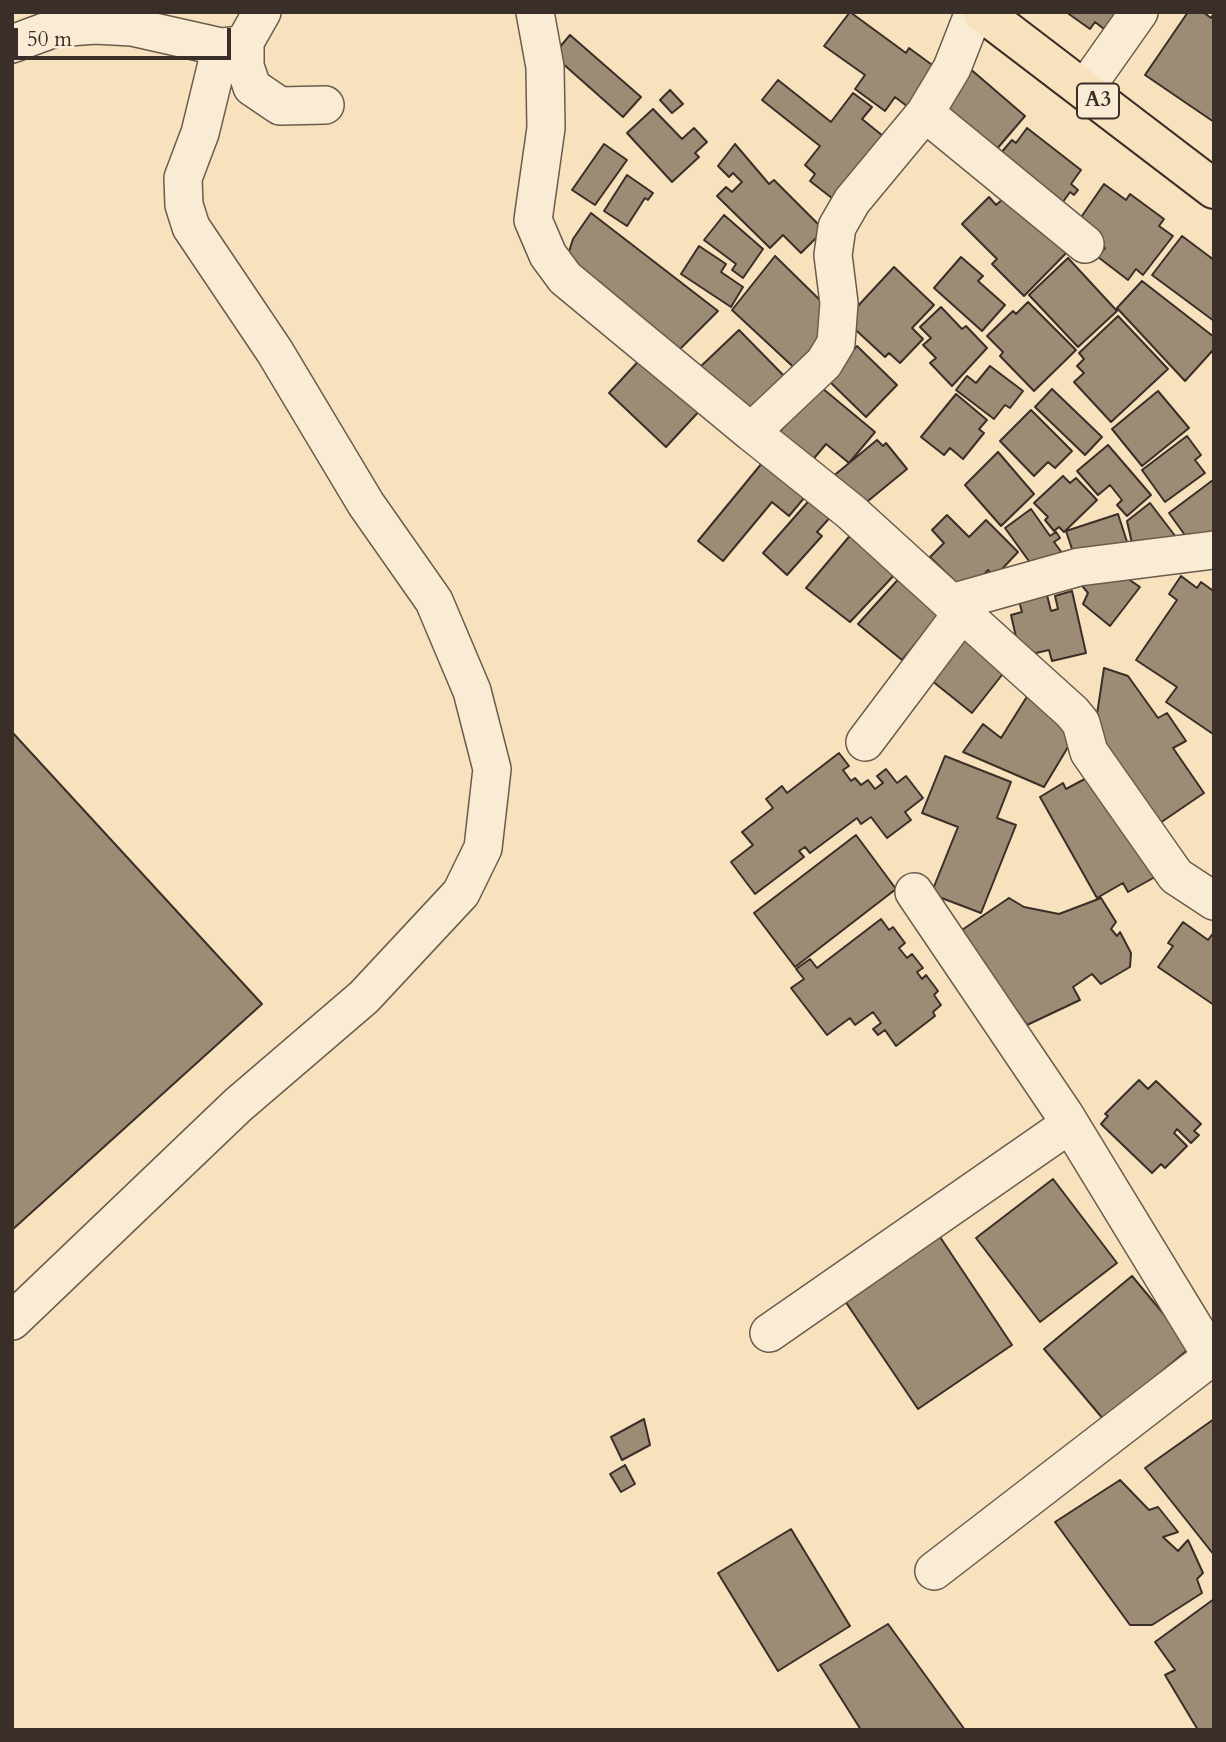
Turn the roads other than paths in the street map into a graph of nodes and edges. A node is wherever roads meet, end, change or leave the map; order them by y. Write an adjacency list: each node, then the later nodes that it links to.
1 (535, 12): 12 (street)
2 (974, 12): 9 (street)
3 (982, 12): 7 (highway, A3)
4 (1139, 12): 7 (street)
5 (243, 34): 6 (street); 8 (street); 19 (street)
6 (12, 44)
7 (1084, 90): 10 (highway, A3)
8 (325, 105)
9 (925, 113): 11 (street); 12 (street)
10 (1214, 189)
11 (1085, 244)
12 (751, 432): 14 (street)
13 (1214, 550): 14 (street)
14 (957, 608): 15 (street); 17 (street)
15 (866, 742)
16 (914, 891): 18 (street)
17 (1214, 901)
18 (1070, 1124): 20 (street); 21 (street)
19 (12, 1321)
20 (769, 1333)
21 (1213, 1357): 22 (street)
22 (934, 1571)

